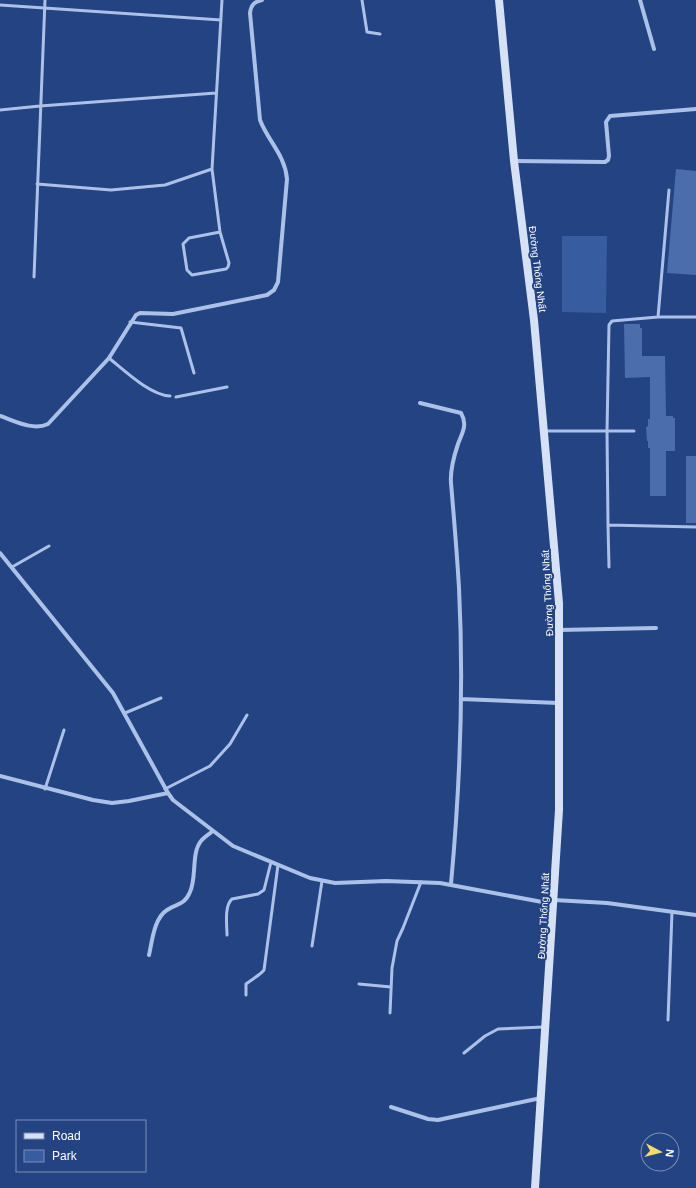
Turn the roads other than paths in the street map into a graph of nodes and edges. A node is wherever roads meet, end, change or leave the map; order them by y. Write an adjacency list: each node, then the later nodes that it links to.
1 (46, 0): 8 (lane)
2 (222, 0): 9 (lane)
3 (262, 0): 24 (street)
4 (362, 0): 10 (lane)
5 (499, 0): 16 (street, Đường Thống Nhất)
6 (640, 0): 11 (street)
7 (0, 5): 8 (lane)
8 (45, 8): 9 (lane); 13 (lane)
9 (221, 20): 12 (lane)
10 (380, 34)
11 (654, 49)
12 (216, 93): 13 (lane); 17 (lane)
13 (40, 106): 15 (lane); 18 (lane)
14 (696, 109): 16 (street)
15 (0, 110)
16 (514, 162): 33 (street, Đường Thống Nhất)
17 (212, 169): 18 (lane); 20 (lane)
18 (37, 184): 21 (lane)
19 (669, 190): 22 (lane)
20 (220, 232): 20 (lane)
21 (34, 277)
22 (658, 317): 23 (lane); 32 (lane)
23 (696, 317)
24 (130, 322): 25 (street); 26 (lane)
25 (109, 358): 28 (lane); 31 (street)
26 (194, 373)
27 (227, 387): 29 (lane)
28 (170, 396)
29 (176, 397)
30 (420, 403): 44 (street)
31 (0, 416)
32 (607, 430): 33 (lane); 34 (lane); 35 (lane)
33 (545, 431): 42 (street, Đường Thống Nhất)
34 (634, 431)
35 (608, 526): 36 (lane); 40 (lane)
36 (696, 527)
37 (48, 546): 39 (lane)
38 (0, 554): 39 (street)
39 (12, 567): 46 (street)
40 (609, 567)
41 (656, 628): 42 (street)
42 (559, 630): 45 (street, Đường Thống Nhất)
43 (161, 698): 46 (lane)
44 (461, 699): 45 (street); 57 (street)
45 (559, 703): 58 (street, Đường Thống Nhất)
46 (125, 713): 51 (street)
47 (248, 715): 51 (lane)
48 (64, 730): 50 (lane)
49 (0, 776): 50 (street)
50 (45, 789): 51 (street)
51 (166, 791): 52 (street)
52 (213, 831): 53 (street); 63 (street)
53 (271, 862): 54 (street); 61 (lane)
54 (278, 865): 55 (street); 66 (lane)
55 (322, 881): 56 (street); 62 (lane)
56 (421, 882): 57 (street); 65 (lane)
57 (451, 884): 58 (street)
58 (554, 902): 59 (street); 69 (street, Đường Thống Nhất)
59 (672, 912): 60 (street); 68 (lane)
60 (696, 915)
61 (226, 935)
62 (312, 946)
63 (149, 955)
64 (359, 984): 65 (lane)
65 (391, 987): 67 (lane)
66 (246, 995)
67 (390, 1013)
68 (668, 1020)
69 (546, 1027): 70 (lane); 71 (street, Đường Thống Nhất)
70 (464, 1053)
71 (541, 1098): 72 (street); 73 (street, Đường Thống Nhất)
72 (391, 1107)
73 (536, 1188)

